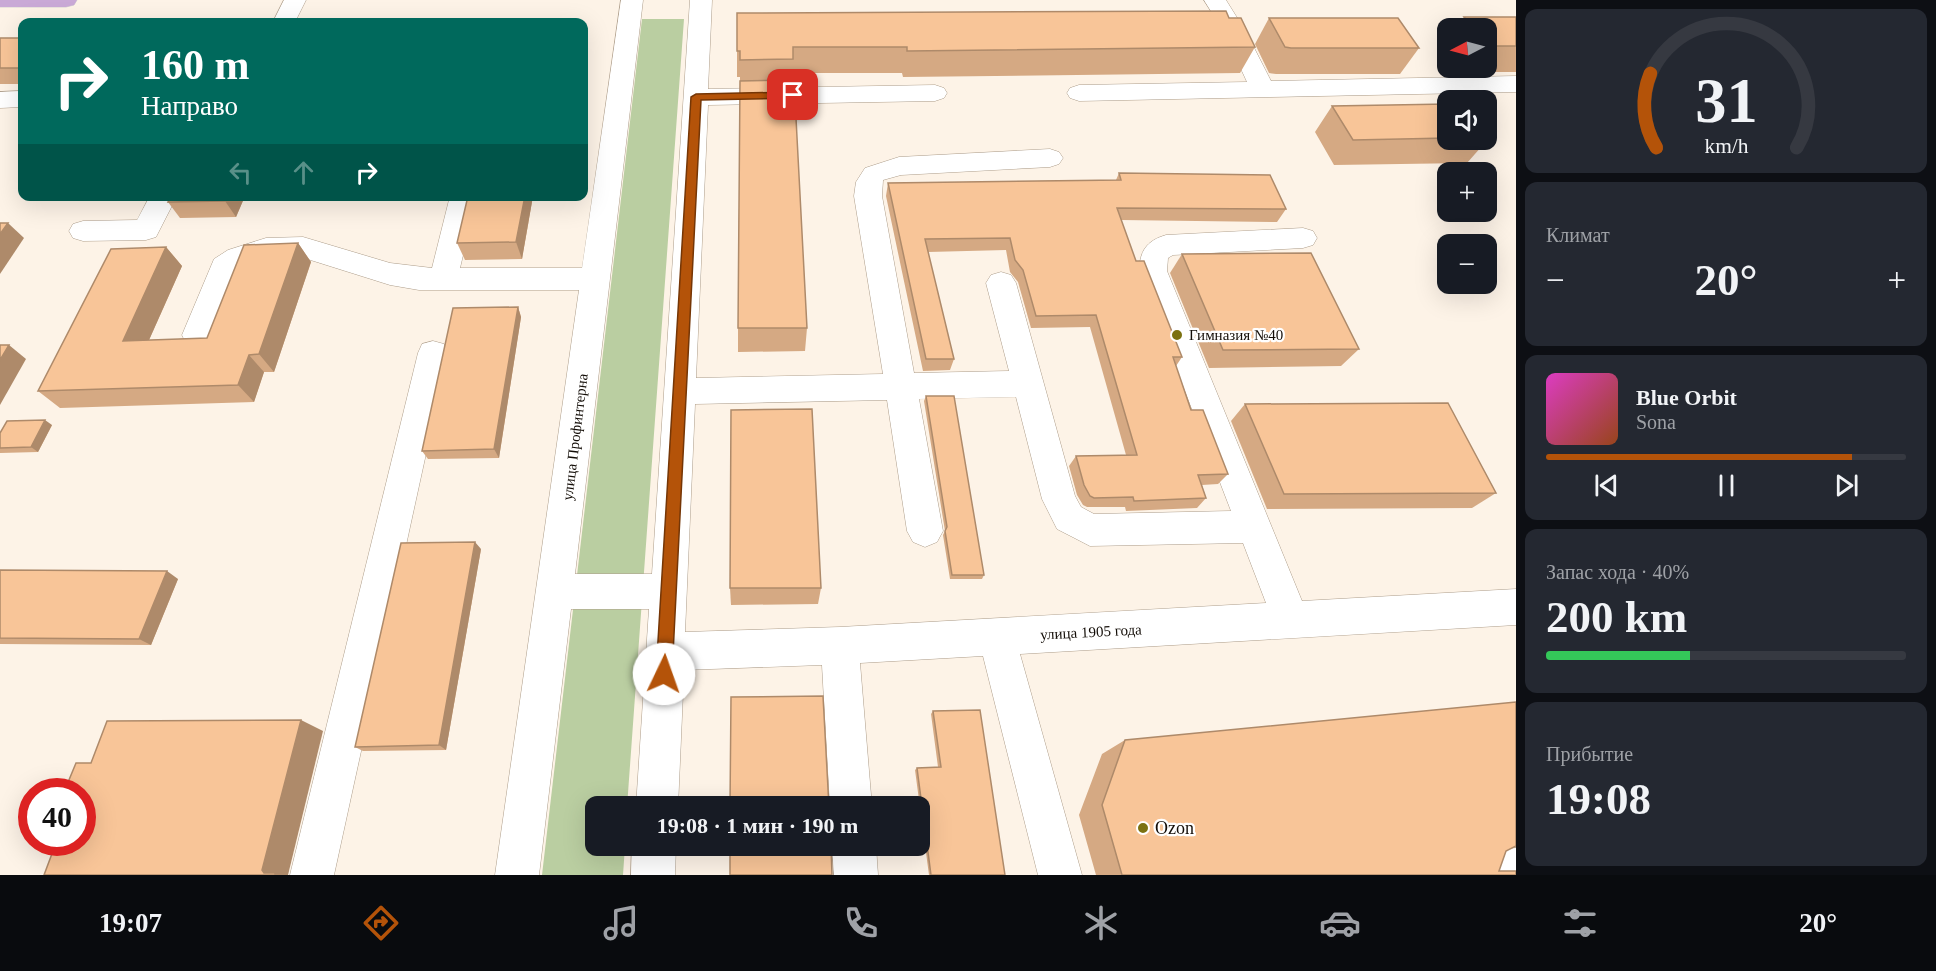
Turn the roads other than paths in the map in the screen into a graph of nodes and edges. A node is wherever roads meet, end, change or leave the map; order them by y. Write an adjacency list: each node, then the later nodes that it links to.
1 (0, 0): 2 (main road)
2 (66, 0)
3 (295, 0): 7 (street)
4 (632, 0): 20 (street, улица Профинтерна)
5 (701, 0): 12 (street)
6 (1215, 0): 9 (street)
7 (286, 18)
8 (1516, 84): 9 (street)
9 (1262, 89): 11 (street)
10 (935, 93): 12 (street)
11 (1079, 93)
12 (696, 97): 27 (street)
13 (18, 99): 14 (street)
14 (0, 100)
15 (1050, 158): 26 (street)
16 (161, 201): 18 (street)
17 (463, 201): 21 (street)
18 (82, 231)
19 (1303, 238): 28 (street)
20 (595, 279): 21 (street); 31 (street, улица Профинтерна)
21 (443, 280): 23 (street)
22 (1001, 283): 25 (street)
23 (197, 335)
24 (433, 353): 42 (street)
25 (1028, 384): 26 (street); 28 (street)
26 (900, 386): 27 (street); 29 (street)
27 (680, 391): 30 (street)
28 (1253, 527): 33 (street)
29 (925, 531)
30 (668, 591): 31 (street); 36 (street)
31 (555, 592): 43 (street, улица Профинтерна)
32 (1516, 607): 33 (street, улица 1905 года)
33 (1291, 620): 34 (street, улица 1905 года)
34 (997, 638): 35 (street, улица 1905 года); 46 (street)
35 (840, 646): 36 (street, улица 1905 года); 38 (street)
36 (665, 652): 37 (street)
37 (658, 796)
38 (850, 796)
39 (654, 856): 44 (street)
40 (855, 856): 45 (street)
41 (1516, 870): 47 (street)
42 (312, 875)
43 (517, 875)
44 (653, 875)
45 (856, 875)
46 (1060, 875)
47 (1473, 875)

